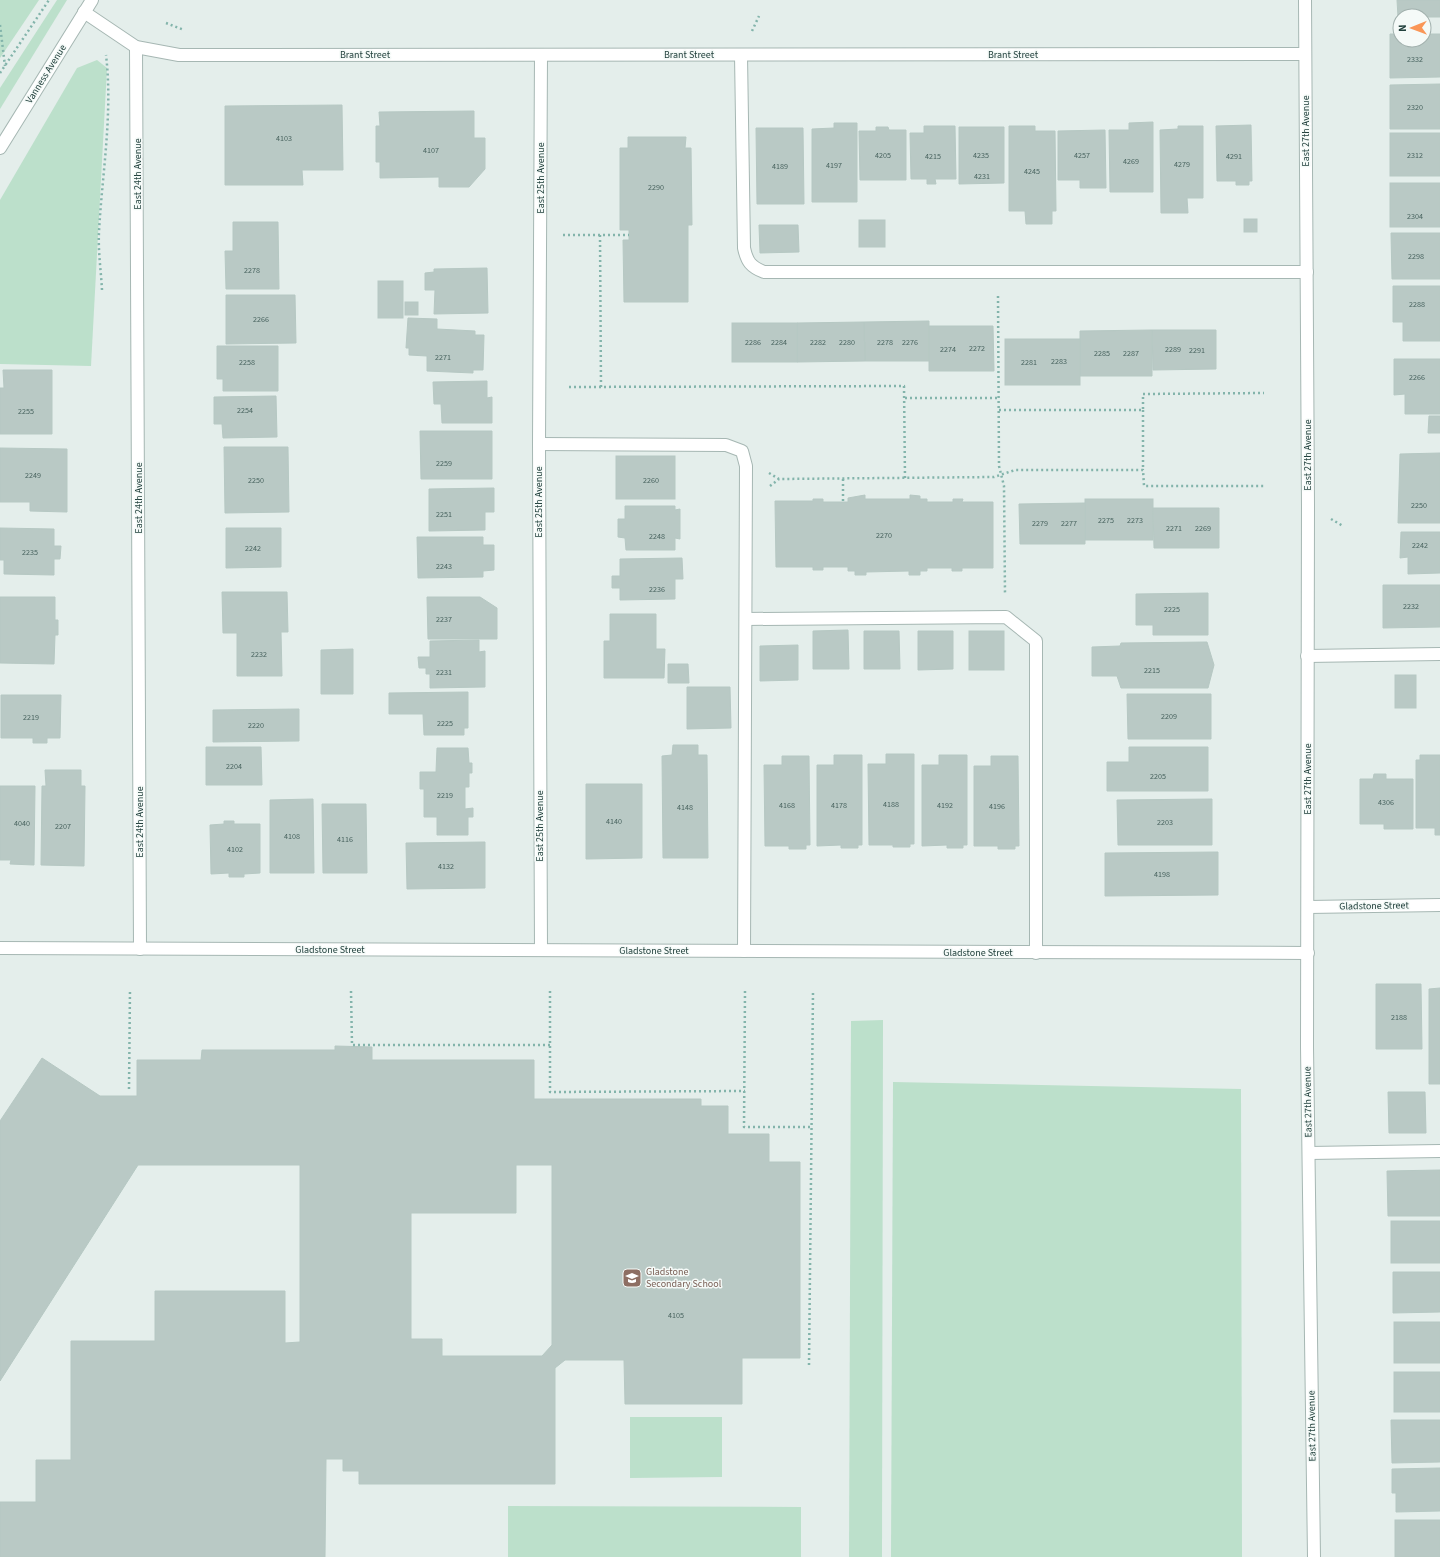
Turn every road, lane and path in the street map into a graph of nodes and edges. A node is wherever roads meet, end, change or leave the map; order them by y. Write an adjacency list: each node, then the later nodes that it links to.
1 (49, 0): 13 (path)
2 (92, 0): 4 (street, Vanness Avenue)
3 (1305, 0): 10 (street, East 27th Avenue)
4 (84, 12): 8 (street, Brant Street); 15 (street, Vanness Avenue)
5 (166, 23): 7 (path)
6 (0, 25): 13 (path)
7 (191, 32)
8 (136, 46): 9 (street, Brant Street); 44 (street, East 24th Avenue)
9 (541, 54): 12 (street, Brant Street); 16 (street, East 25th Avenue)
10 (1305, 54): 12 (street, Brant Street); 19 (street, East 27th Avenue)
11 (106, 55): 21 (path)
12 (741, 55): 20 (street)
13 (5, 66): 14 (path)
14 (0, 73)
15 (0, 148)
16 (540, 235): 17 (path); 29 (street, East 25th Avenue)
17 (600, 235): 18 (path); 23 (path)
18 (629, 235)
19 (1307, 272): 20 (street); 40 (street, East 27th Avenue)
20 (998, 273): 26 (path)
21 (102, 290)
22 (570, 387): 23 (path)
23 (601, 387): 25 (path)
24 (1264, 393): 28 (path)
25 (905, 398): 26 (path); 32 (path)
26 (998, 398): 27 (path)
27 (999, 410): 28 (path); 31 (path)
28 (1143, 410): 30 (path)
29 (539, 444): 38 (street); 45 (street, East 25th Avenue)
30 (1143, 470): 31 (path); 35 (path)
31 (1002, 475): 32 (path); 37 (path)
32 (905, 478): 34 (path)
33 (779, 479): 34 (path)
34 (843, 479): 36 (path)
35 (1264, 486)
36 (844, 502)
37 (1006, 617): 38 (street); 47 (street)
38 (746, 619): 46 (street)
39 (1440, 654): 40 (street)
40 (1307, 656): 42 (street, East 27th Avenue)
41 (1440, 905): 42 (street, Gladstone Street)
42 (1308, 907): 48 (street, East 27th Avenue)
43 (0, 948): 44 (street, Gladstone Street)
44 (140, 949): 45 (street, Gladstone Street)
45 (541, 950): 46 (street, Gladstone Street)
46 (744, 951): 47 (street, Gladstone Street)
47 (1036, 953): 48 (street, Gladstone Street)
48 (1308, 953): 59 (street, East 27th Avenue)
49 (130, 989): 55 (path)
50 (351, 991): 54 (path)
51 (550, 991): 54 (path)
52 (745, 992): 56 (path)
53 (812, 992): 57 (path)
54 (550, 1045): 56 (path)
55 (129, 1089)
56 (745, 1091): 57 (path)
57 (810, 1128): 60 (path)
58 (1440, 1151): 59 (street)
59 (1309, 1153): 61 (street, East 27th Avenue)
60 (809, 1365)
61 (1314, 1557)

